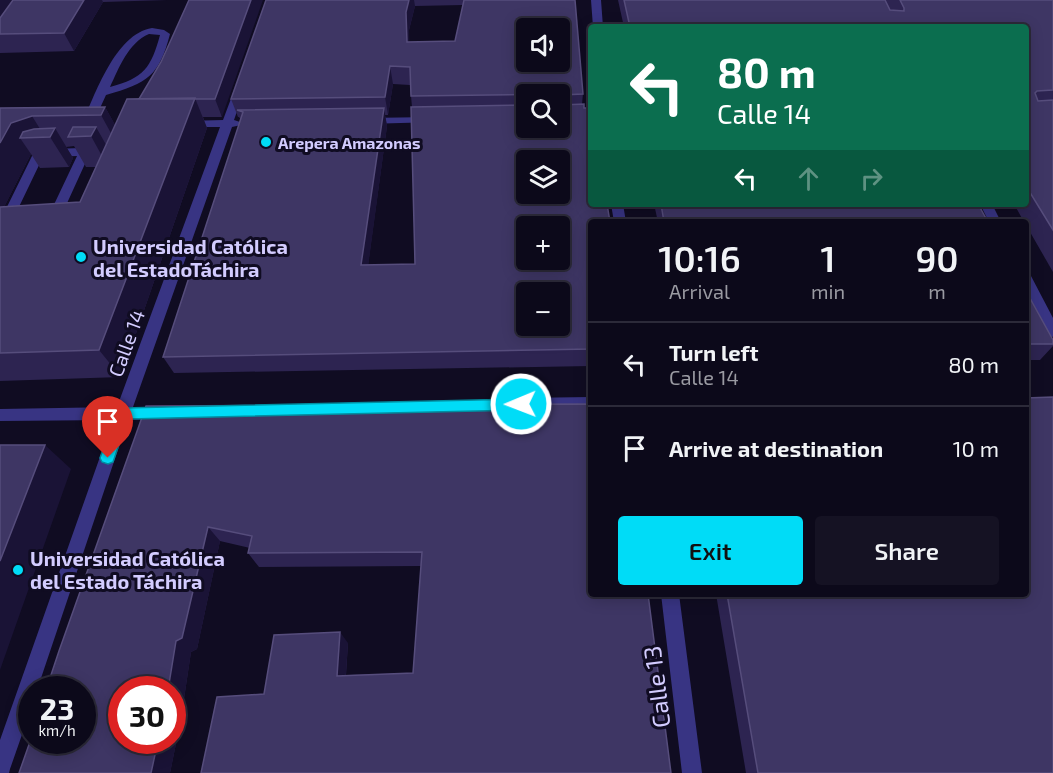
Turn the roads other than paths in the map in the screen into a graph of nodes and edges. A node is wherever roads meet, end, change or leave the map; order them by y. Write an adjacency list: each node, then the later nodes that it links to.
1 (596, 0): 2 (street)
2 (598, 24)
3 (243, 79): 7 (street, Calle 14)
4 (104, 92): 4 (street); 10 (street)
5 (443, 120): 6 (street)
6 (359, 121)
7 (228, 123): 8 (street); 9 (street); 18 (street, Calle 14)
8 (252, 123)
9 (170, 125)
10 (87, 126)
11 (85, 152): 12 (street); 12 (street); 12 (street)
12 (55, 216)
13 (1029, 286): 14 (street)
14 (1053, 331)
15 (588, 403): 16 (street)
16 (509, 405)
17 (182, 412): 18 (street)
18 (123, 413): 19 (street); 21 (street, Calle 14)
19 (0, 414)
20 (670, 597): 22 (street, Calle 13)
21 (0, 769)
22 (692, 773)

